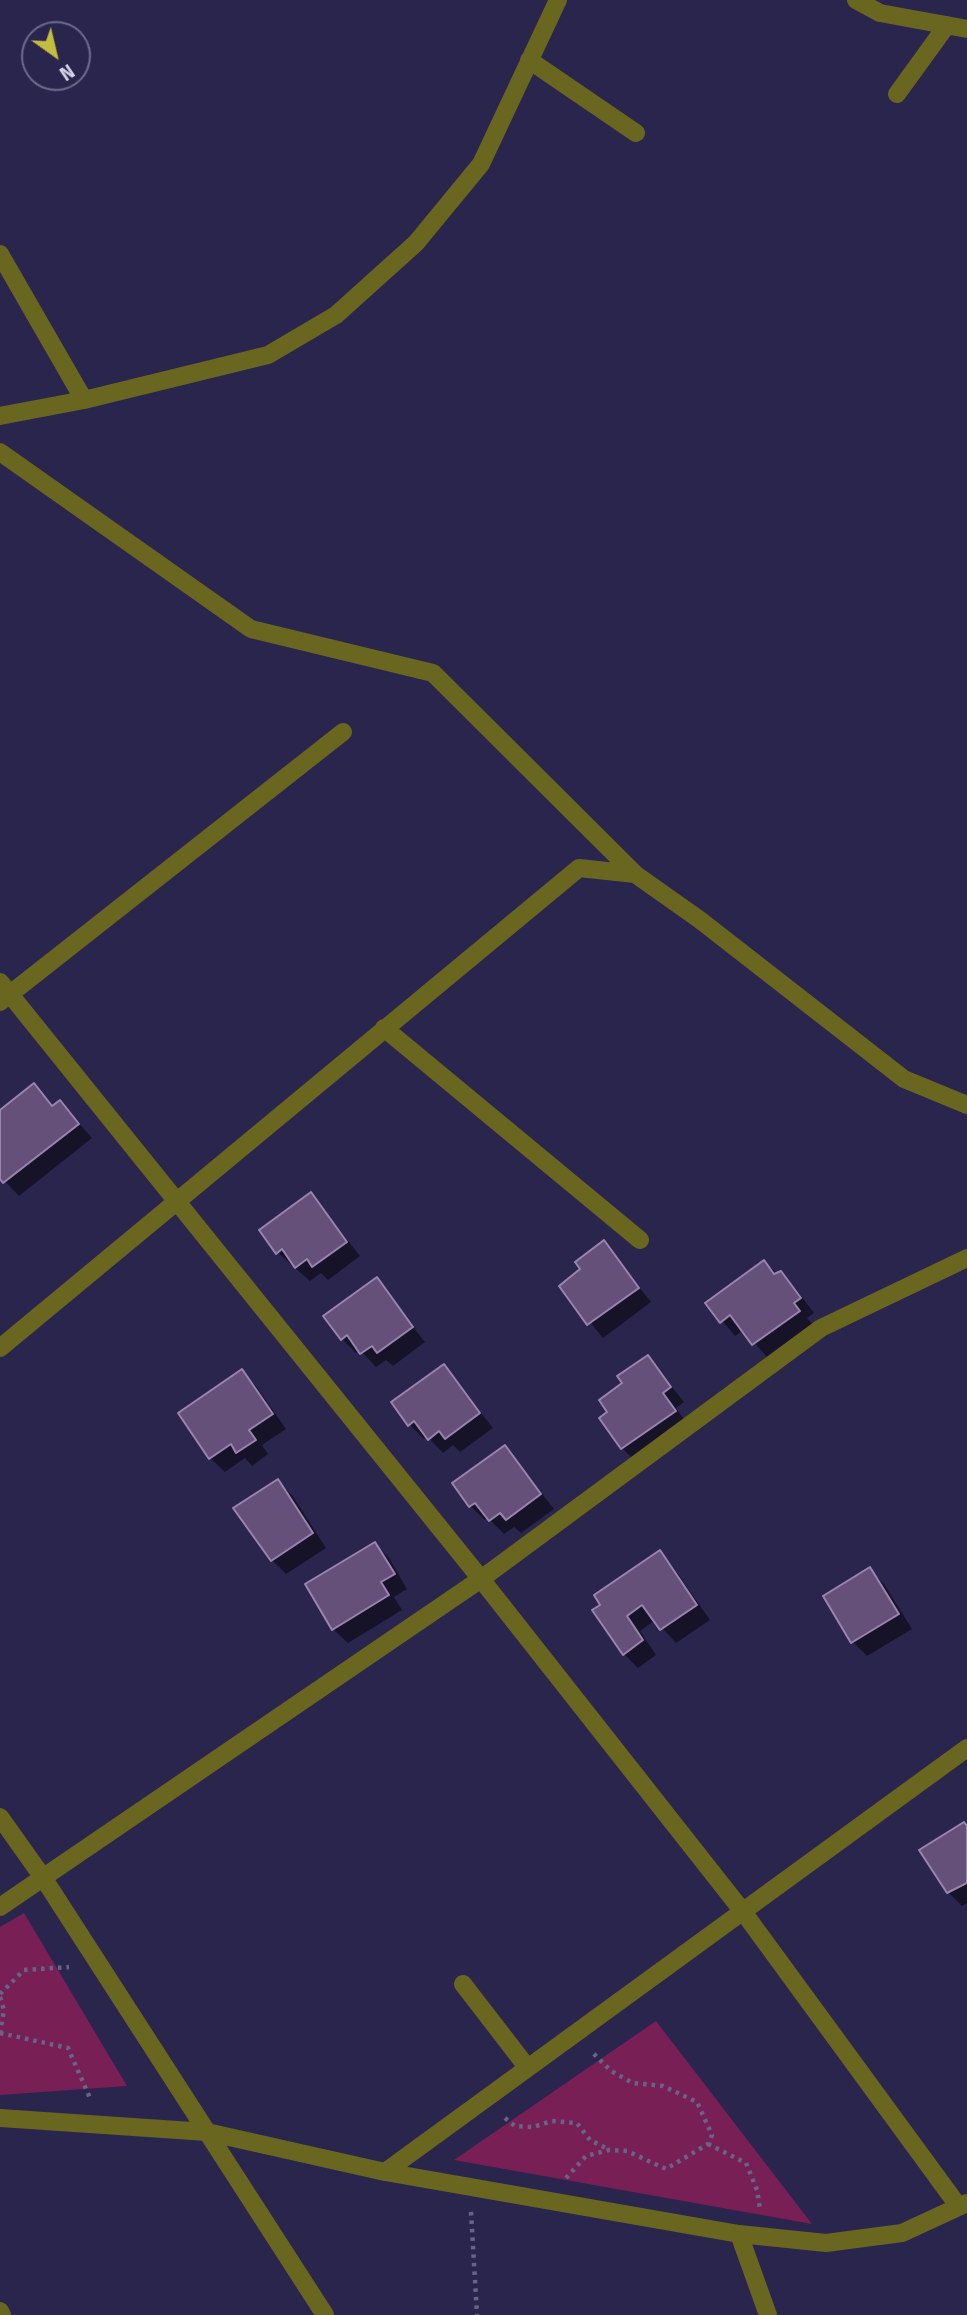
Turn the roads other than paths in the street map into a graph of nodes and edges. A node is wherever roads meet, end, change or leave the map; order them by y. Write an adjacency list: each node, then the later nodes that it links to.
1 (558, 0): 5 (street)
2 (856, 0): 3 (street)
3 (947, 25): 4 (street); 6 (street)
4 (967, 29)
5 (529, 60): 7 (street); 9 (street)
6 (897, 94)
7 (636, 133)
8 (0, 254): 9 (street)
9 (84, 400): 10 (street)
10 (0, 416)
11 (0, 452): 13 (street)
12 (343, 732): 14 (street)
13 (635, 874): 15 (street); 16 (street)
14 (3, 993): 17 (street)
15 (384, 1028): 17 (street); 18 (street)
16 (967, 1105)
17 (177, 1199): 20 (street); 21 (street)
18 (640, 1240)
19 (967, 1258): 21 (street)
20 (0, 1348)
21 (481, 1579): 24 (street); 26 (street)
22 (967, 1748): 26 (street)
23 (0, 1817): 24 (street)
24 (44, 1879): 25 (street); 30 (street)
25 (0, 1906)
26 (744, 1913): 28 (street); 32 (street)
27 (463, 1984): 28 (street)
28 (527, 2067): 31 (street)
29 (0, 2118): 30 (street)
30 (206, 2132): 31 (street); 34 (street)
31 (385, 2172): 33 (street)
32 (963, 2205): 33 (street)
33 (738, 2234): 35 (street)
34 (325, 2315)
35 (768, 2315)

